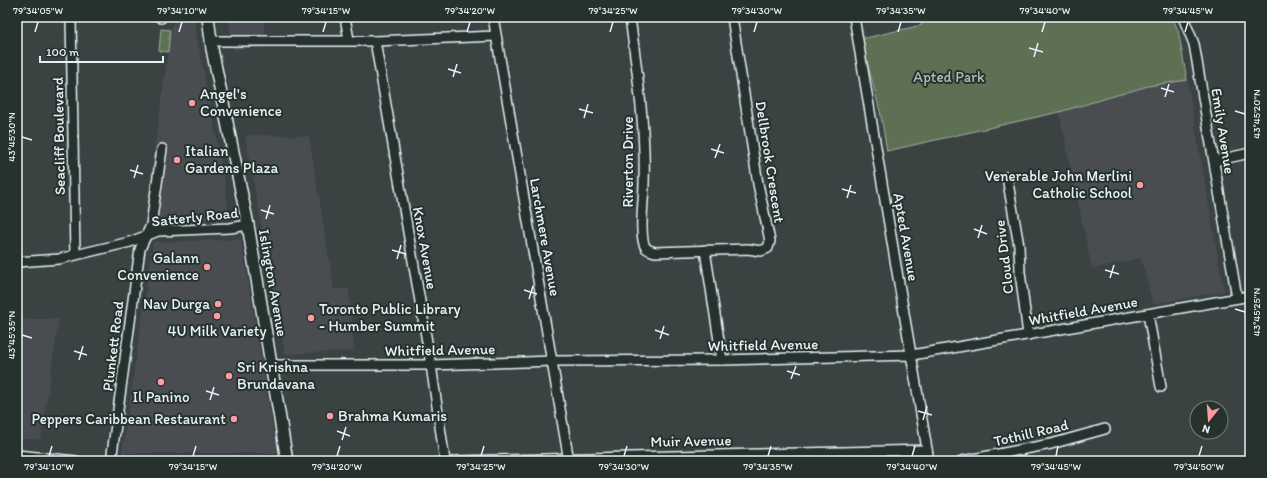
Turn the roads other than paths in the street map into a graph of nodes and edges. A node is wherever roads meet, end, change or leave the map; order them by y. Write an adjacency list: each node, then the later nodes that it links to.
1 (71, 17): 20 (street, Seacliff Boulevard)
2 (208, 17): 11 (main road, Islington Avenue)
3 (345, 17): 10 (street)
4 (492, 17): 9 (street, Larchmere Avenue)
5 (630, 17): 19 (street, Riverton Drive)
6 (732, 17): 19 (street, Dellbrook Crescent)
7 (854, 17): 26 (street, Apted Avenue)
8 (1183, 17): 15 (street, Emily Avenue)
9 (496, 36): 12 (street); 28 (street, Larchmere Avenue)
10 (349, 40): 11 (street); 12 (street)
11 (211, 41): 17 (main road, Islington Avenue)
12 (375, 41): 30 (street, Knox Avenue)
13 (162, 149): 18 (street, Plunkett Road)
14 (1250, 153): 15 (street)
15 (1214, 161): 23 (street, Emily Avenue)
16 (1007, 177): 25 (street, Cloud Drive)
17 (248, 225): 18 (street, Satterly Road); 29 (main road, Islington Avenue)
18 (144, 236): 20 (street, Satterly Road); 37 (street, Plunkett Road)
19 (705, 250): 27 (street)
20 (75, 255): 21 (street, Satterly Road)
21 (17, 262)
22 (1250, 296): 23 (street, Whitfield Avenue)
23 (1238, 298): 24 (street, Whitfield Avenue)
24 (1148, 314): 25 (street, Whitfield Avenue); 31 (street)
25 (1028, 335): 26 (street, Whitfield Avenue)
26 (912, 355): 27 (street, Whitfield Avenue); 33 (street, Apted Avenue)
27 (722, 360): 28 (street, Whitfield Avenue)
28 (553, 361): 30 (street, Whitfield Avenue); 35 (street, Larchmere Avenue)
29 (272, 365): 30 (street, Whitfield Avenue); 38 (main road, Islington Avenue)
30 (431, 365): 39 (street, Knox Avenue)
31 (1161, 387)
32 (1105, 429): 42 (street, Tothill Road)
33 (927, 450): 35 (street, Muir Avenue); 41 (street, Apted Avenue)
34 (17, 455): 36 (street)
35 (569, 459): 40 (street, Muir Avenue)
36 (76, 461)
37 (111, 461)
38 (288, 461)
39 (445, 461)
40 (455, 461)
41 (929, 461)
42 (962, 461)

